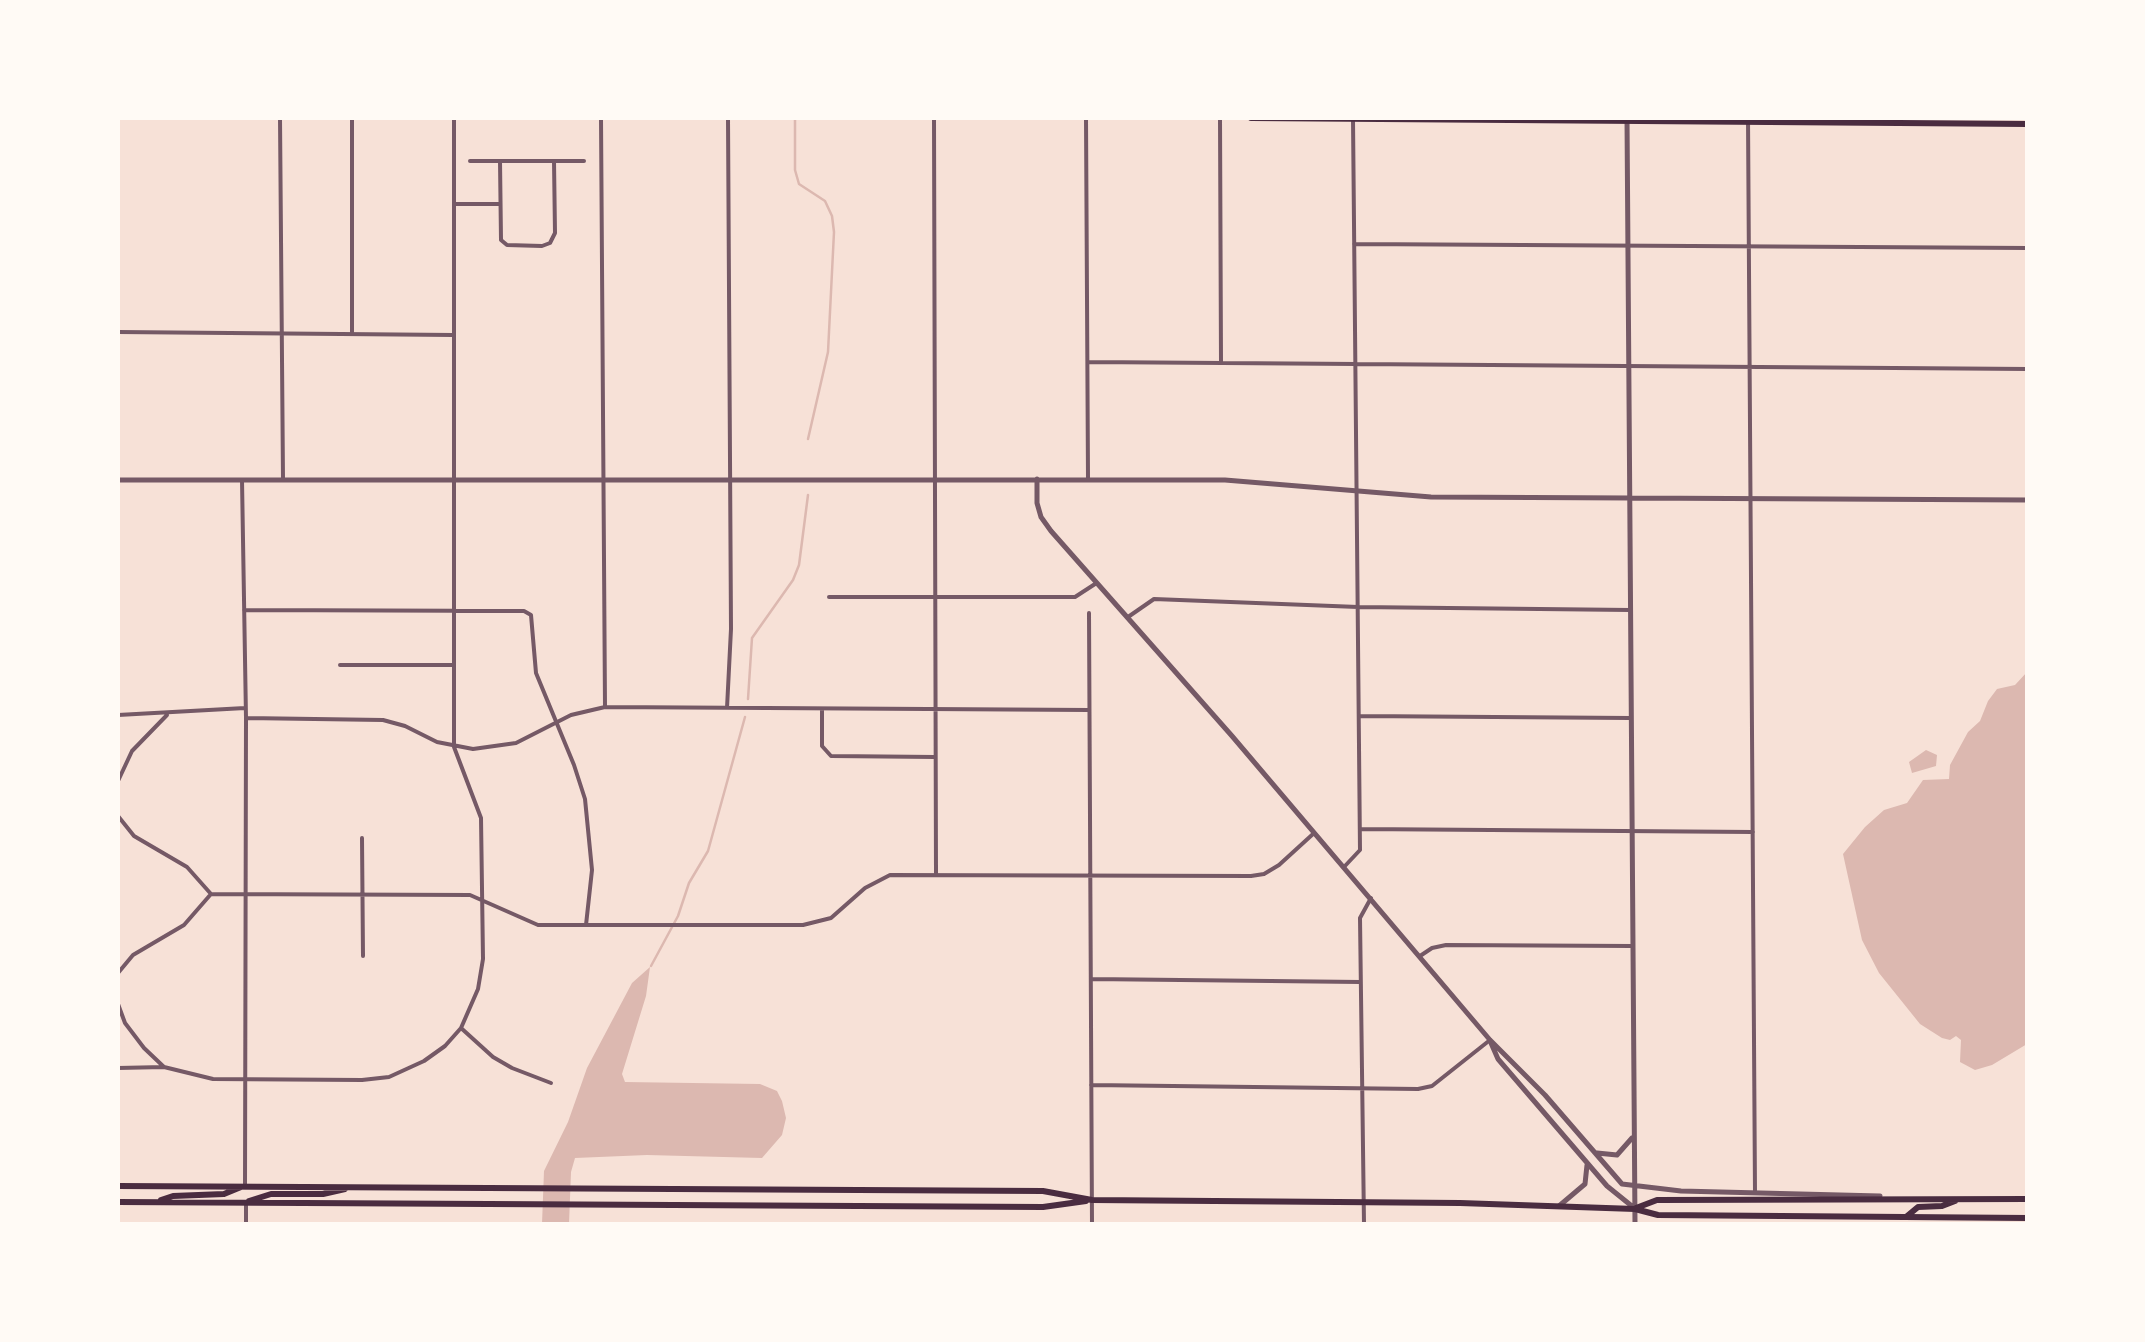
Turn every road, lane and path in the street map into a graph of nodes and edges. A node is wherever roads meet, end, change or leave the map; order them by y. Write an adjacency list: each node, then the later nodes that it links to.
1 (280, 118): 27 (street)
2 (352, 118): 28 (street)
3 (454, 118): 20 (street)
4 (601, 118): 43 (street)
5 (728, 118): 44 (street)
6 (934, 118): 36 (street)
7 (1086, 118): 30 (street)
8 (1220, 118): 31 (street)
9 (1251, 118): 10 (main road)
10 (1353, 118): 11 (main road); 22 (street)
11 (1455, 118): 12 (main road)
12 (1627, 119): 13 (main road); 23 (street)
13 (1748, 120): 14 (main road); 24 (street)
14 (2027, 124): 19 (street)
15 (470, 161): 16 (street)
16 (500, 161): 17 (street); 21 (street)
17 (554, 161): 18 (street); 21 (street)
18 (584, 161)
19 (2028, 191)
20 (454, 204): 21 (street); 29 (street)
21 (500, 204)
22 (1354, 244): 23 (street); 32 (street)
23 (1628, 246): 24 (street); 33 (street)
24 (1748, 246): 25 (street); 34 (street)
25 (2028, 248)
26 (118, 332): 27 (street)
27 (282, 333): 28 (street); 41 (street)
28 (352, 334): 29 (street)
29 (455, 334): 42 (street)
30 (1088, 362): 31 (street); 38 (street)
31 (1221, 363): 32 (street)
32 (1357, 365): 33 (street); 45 (street)
33 (1628, 367): 34 (street); 46 (street)
34 (1748, 368): 35 (street); 47 (street)
35 (2028, 369)
36 (936, 479): 37 (street); 44 (street); 51 (street)
37 (1037, 479): 38 (street); 49 (street)
38 (1088, 479): 45 (street)
39 (118, 480): 40 (street)
40 (242, 480): 41 (street); 53 (street)
41 (283, 480): 42 (street)
42 (454, 480): 43 (street); 55 (street)
43 (603, 480): 44 (street); 60 (street)
44 (729, 480): 62 (street)
45 (1357, 491): 46 (street); 52 (street)
46 (1629, 498): 47 (street); 54 (street)
47 (1750, 498): 48 (street); 79 (street)
48 (2028, 500)
49 (1096, 583): 51 (street); 57 (street)
50 (829, 597): 51 (street)
51 (936, 597): 64 (street)
52 (1358, 607): 54 (street); 57 (street); 68 (street)
53 (244, 610): 55 (street); 61 (street)
54 (1630, 610): 70 (street)
55 (454, 612): 59 (street); 71 (street)
56 (1089, 613): 65 (street)
57 (1128, 617): 77 (street)
58 (340, 665): 59 (street)
59 (454, 665): 72 (street)
60 (605, 707): 62 (street); 71 (street)
61 (246, 708): 67 (street); 69 (street)
62 (727, 708): 63 (street)
63 (822, 708): 64 (street); 73 (street)
64 (938, 709): 65 (street); 73 (street)
65 (1089, 710): 83 (street)
66 (118, 715): 67 (street)
67 (167, 715): 74 (street)
68 (1360, 716): 70 (street); 76 (street)
69 (246, 718): 72 (street); 85 (street)
70 (1631, 718): 78 (street)
71 (556, 722): 72 (street); 89 (street)
72 (454, 747): 88 (street)
73 (937, 757): 82 (street)
74 (118, 782)
75 (118, 816): 84 (street)
76 (1360, 829): 78 (street); 81 (street)
77 (1315, 832): 81 (street); 83 (street)
78 (1631, 832): 79 (street); 90 (street)
79 (1753, 832): 115 (street)
80 (362, 838): 86 (street)
81 (1344, 866): 87 (street)
82 (936, 874): 83 (street); 89 (street)
83 (1092, 874): 94 (street)
84 (211, 894): 85 (street); 93 (street)
85 (246, 894): 86 (street); 101 (street)
86 (363, 895): 88 (street); 91 (street)
87 (1371, 898): 92 (street); 95 (street)
88 (483, 900): 89 (street); 97 (street)
89 (586, 925)
90 (1632, 946): 92 (street); 105 (street)
91 (364, 956)
92 (1420, 956): 98 (street)
93 (118, 973)
94 (1091, 979): 95 (street); 103 (street)
95 (1360, 982): 104 (street)
96 (118, 1004): 99 (street)
97 (460, 1028): 101 (street); 102 (street)
98 (1490, 1040): 104 (street); 106 (street); 107 (street)
99 (164, 1067): 100 (street); 101 (street)
100 (118, 1068)
101 (246, 1080): 109 (street)
102 (551, 1083)
103 (1091, 1086): 104 (street); 119 (street)
104 (1362, 1089): 123 (street)
105 (1634, 1135): 106 (street); 112 (street)
106 (1594, 1152): 112 (street)
107 (1586, 1162): 127 (street); 128 (street)
108 (118, 1186): 109 (main road)
109 (245, 1186): 110 (main road); 121 (main road)
110 (356, 1186): 111 (main road); 122 (main road)
111 (416, 1186): 113 (main road); 124 (street)
112 (1634, 1186): 115 (street); 128 (street)
113 (818, 1190): 114 (main road); 125 (street)
114 (944, 1190): 119 (main road); 126 (street)
115 (1756, 1192): 116 (street)
116 (1898, 1198): 117 (main road); 128 (main road)
117 (1960, 1198): 118 (main road); 131 (main road)
118 (2028, 1199)
119 (1092, 1200): 123 (main road); 126 (main road); 133 (street)
120 (118, 1202): 121 (main road)
121 (155, 1202): 122 (main road)
122 (246, 1202): 124 (main road); 132 (street)
123 (1364, 1202): 127 (main road); 134 (street)
124 (416, 1204): 125 (main road)
125 (818, 1206): 126 (main road)
126 (944, 1206)
127 (1559, 1206): 128 (main road)
128 (1635, 1208): 130 (main road); 135 (street)
129 (2028, 1218): 131 (main road)
130 (1756, 1220): 131 (main road)
131 (1906, 1221)
132 (246, 1224)
133 (1092, 1224)
134 (1364, 1224)
135 (1635, 1224)

